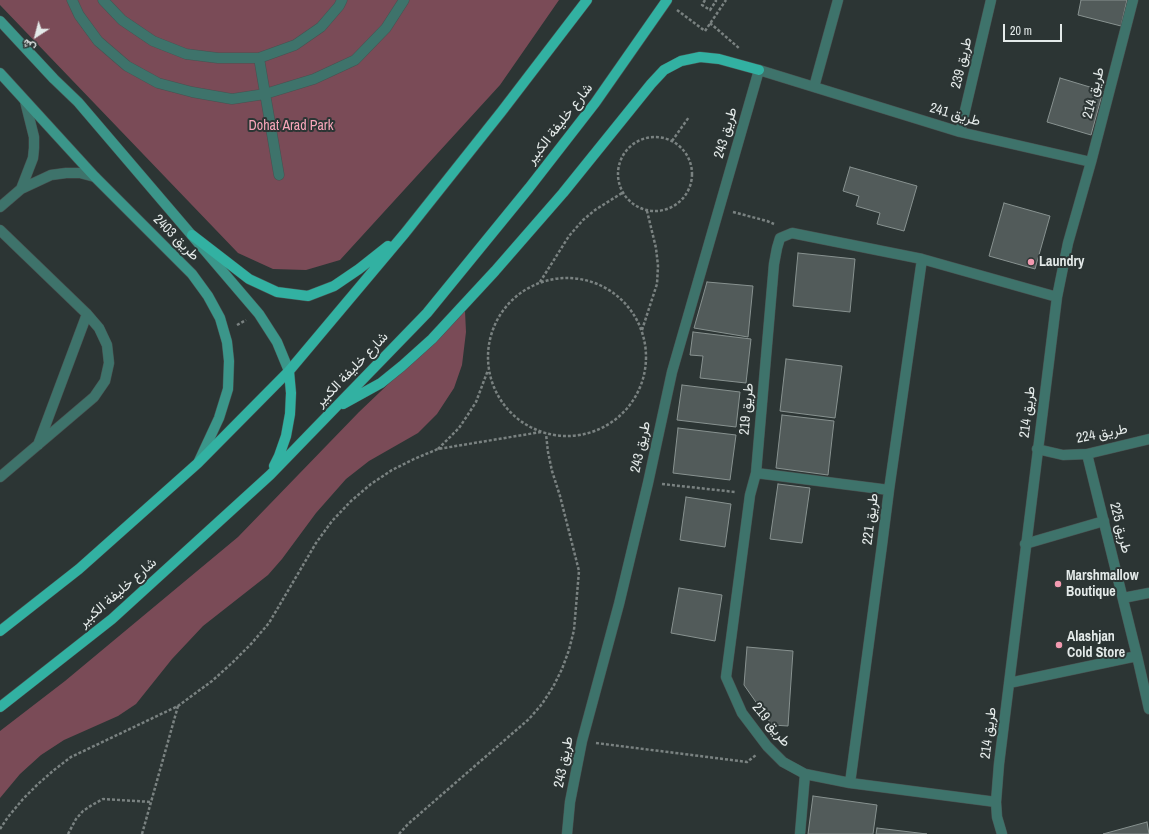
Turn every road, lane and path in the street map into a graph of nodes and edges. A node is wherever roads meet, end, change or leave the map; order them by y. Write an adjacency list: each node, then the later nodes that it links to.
1 (72, 0): 20 (street)
2 (104, 0): 16 (street)
3 (342, 0): 16 (street)
4 (404, 0): 20 (street)
5 (587, 0): 34 (main road)
6 (705, 0): 7 (path)
7 (716, 0)
8 (726, 0): 14 (path)
9 (838, 0): 19 (street)
10 (991, 0): 23 (street, طريق 239)
11 (1133, 0): 25 (street, طريق 214)
12 (666, 1): 14 (path); 46 (main road, شارع خليفة الكبير)
13 (0, 21): 36 (main road)
14 (710, 23): 15 (path)
15 (743, 51)
16 (259, 58): 20 (street)
17 (760, 70): 19 (street, طريق 241); 31 (street, طريق 243); 46 (main road)
18 (0, 73): 21 (main road, طريق 2403)
19 (814, 87): 23 (street, طريق 241)
20 (265, 94): 26 (street)
21 (25, 101): 27 (main road, طريق 2403); 28 (street)
22 (689, 117): 24 (path)
23 (960, 132): 25 (street, طريق 241)
24 (672, 141): 29 (path); 32 (path)
25 (1091, 162): 39 (street, طريق 214)
26 (279, 175)
27 (95, 177): 28 (street); 43 (main road, طريق 2403)
28 (21, 189): 30 (street)
29 (622, 193): 32 (path); 38 (path)
30 (0, 207)
31 (719, 208): 35 (path); 58 (street, طريق 243)
32 (647, 211): 42 (path)
33 (0, 230): 40 (street)
34 (405, 233): 36 (main road); 45 (main road)
35 (792, 234): 37 (street); 55 (street, طريق 219)
36 (192, 235): 41 (main road)
37 (922, 259): 39 (street); 59 (street, طريق 221)
38 (540, 283): 42 (path); 44 (path)
39 (1056, 297): 52 (street, طريق 214)
40 (87, 314): 50 (street); 50 (street)
41 (259, 314): 43 (path); 45 (main road)
42 (642, 330): 48 (path)
43 (224, 332): 54 (main road, طريق 2403)
44 (488, 369): 47 (path); 51 (path)
45 (289, 371): 54 (main road); 56 (main road)
46 (334, 409): 56 (main road, شارع خليفة الكبير)
47 (541, 432): 48 (path); 51 (path)
48 (546, 434): 80 (path)
49 (1149, 439): 53 (street, طريق 224)
50 (37, 446): 57 (street)
51 (438, 449): 69 (path)
52 (1037, 449): 53 (street, طريق 224); 62 (street, طريق 214)
53 (1087, 454): 61 (street, طريق 225)
54 (198, 463): 65 (main road)
55 (756, 472): 59 (street); 60 (street, طريق 219)
56 (270, 475): 68 (main road, شارع خليفة الكبير)
57 (0, 478)
58 (648, 483): 60 (path); 71 (street, طريق 243)
59 (889, 490): 74 (street, طريق 221)
60 (750, 495): 72 (street, طريق 219)
61 (1104, 521): 62 (street); 64 (street, طريق 225)
62 (1025, 544): 67 (street, طريق 214)
63 (1149, 593): 64 (street)
64 (1123, 598): 66 (street, طريق 225)
65 (0, 631)
66 (1137, 656): 67 (street); 70 (street, طريق 225)
67 (1009, 683): 76 (street, طريق 214)
68 (0, 706)
69 (178, 706): 75 (path); 77 (path)
70 (1149, 709)
71 (582, 741): 72 (path); 81 (street, طريق 243)
72 (767, 746): 73 (street, طريق 219)
73 (805, 774): 74 (street); 82 (street)
74 (850, 783): 76 (street)
75 (151, 802): 78 (path); 79 (path)
76 (996, 802): 83 (street, طريق 214)
77 (0, 829)
78 (68, 834)
79 (142, 834)
80 (399, 834)
81 (567, 834)
82 (800, 834)
83 (1002, 834)

